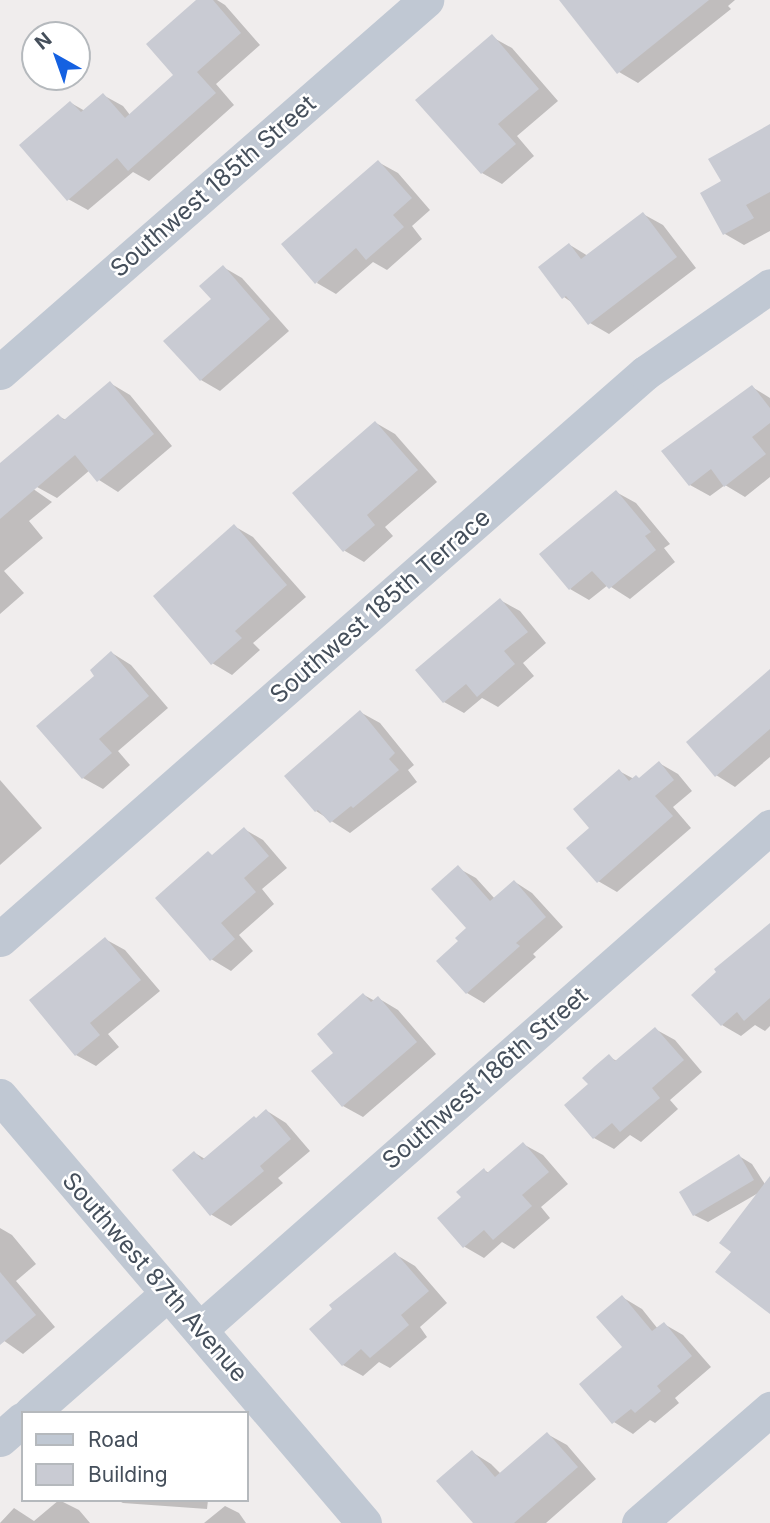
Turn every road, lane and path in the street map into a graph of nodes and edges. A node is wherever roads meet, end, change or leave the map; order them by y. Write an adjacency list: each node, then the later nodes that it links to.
1 (426, 0): 3 (street, Southwest 185th Street)
2 (770, 286): 5 (street, Southwest 185th Terrace)
3 (0, 372)
4 (770, 827): 8 (street, Southwest 186th Street)
5 (0, 939)
6 (0, 1096): 7 (street, Southwest 87th Avenue)
7 (168, 1293): 8 (street, Southwest 87th Avenue); 10 (street)
8 (200, 1329): 13 (street, Southwest 87th Avenue)
9 (770, 1409): 14 (street)
10 (33, 1411)
11 (21, 1421): 12 (street)
12 (0, 1439)
13 (364, 1523)
14 (639, 1523)

